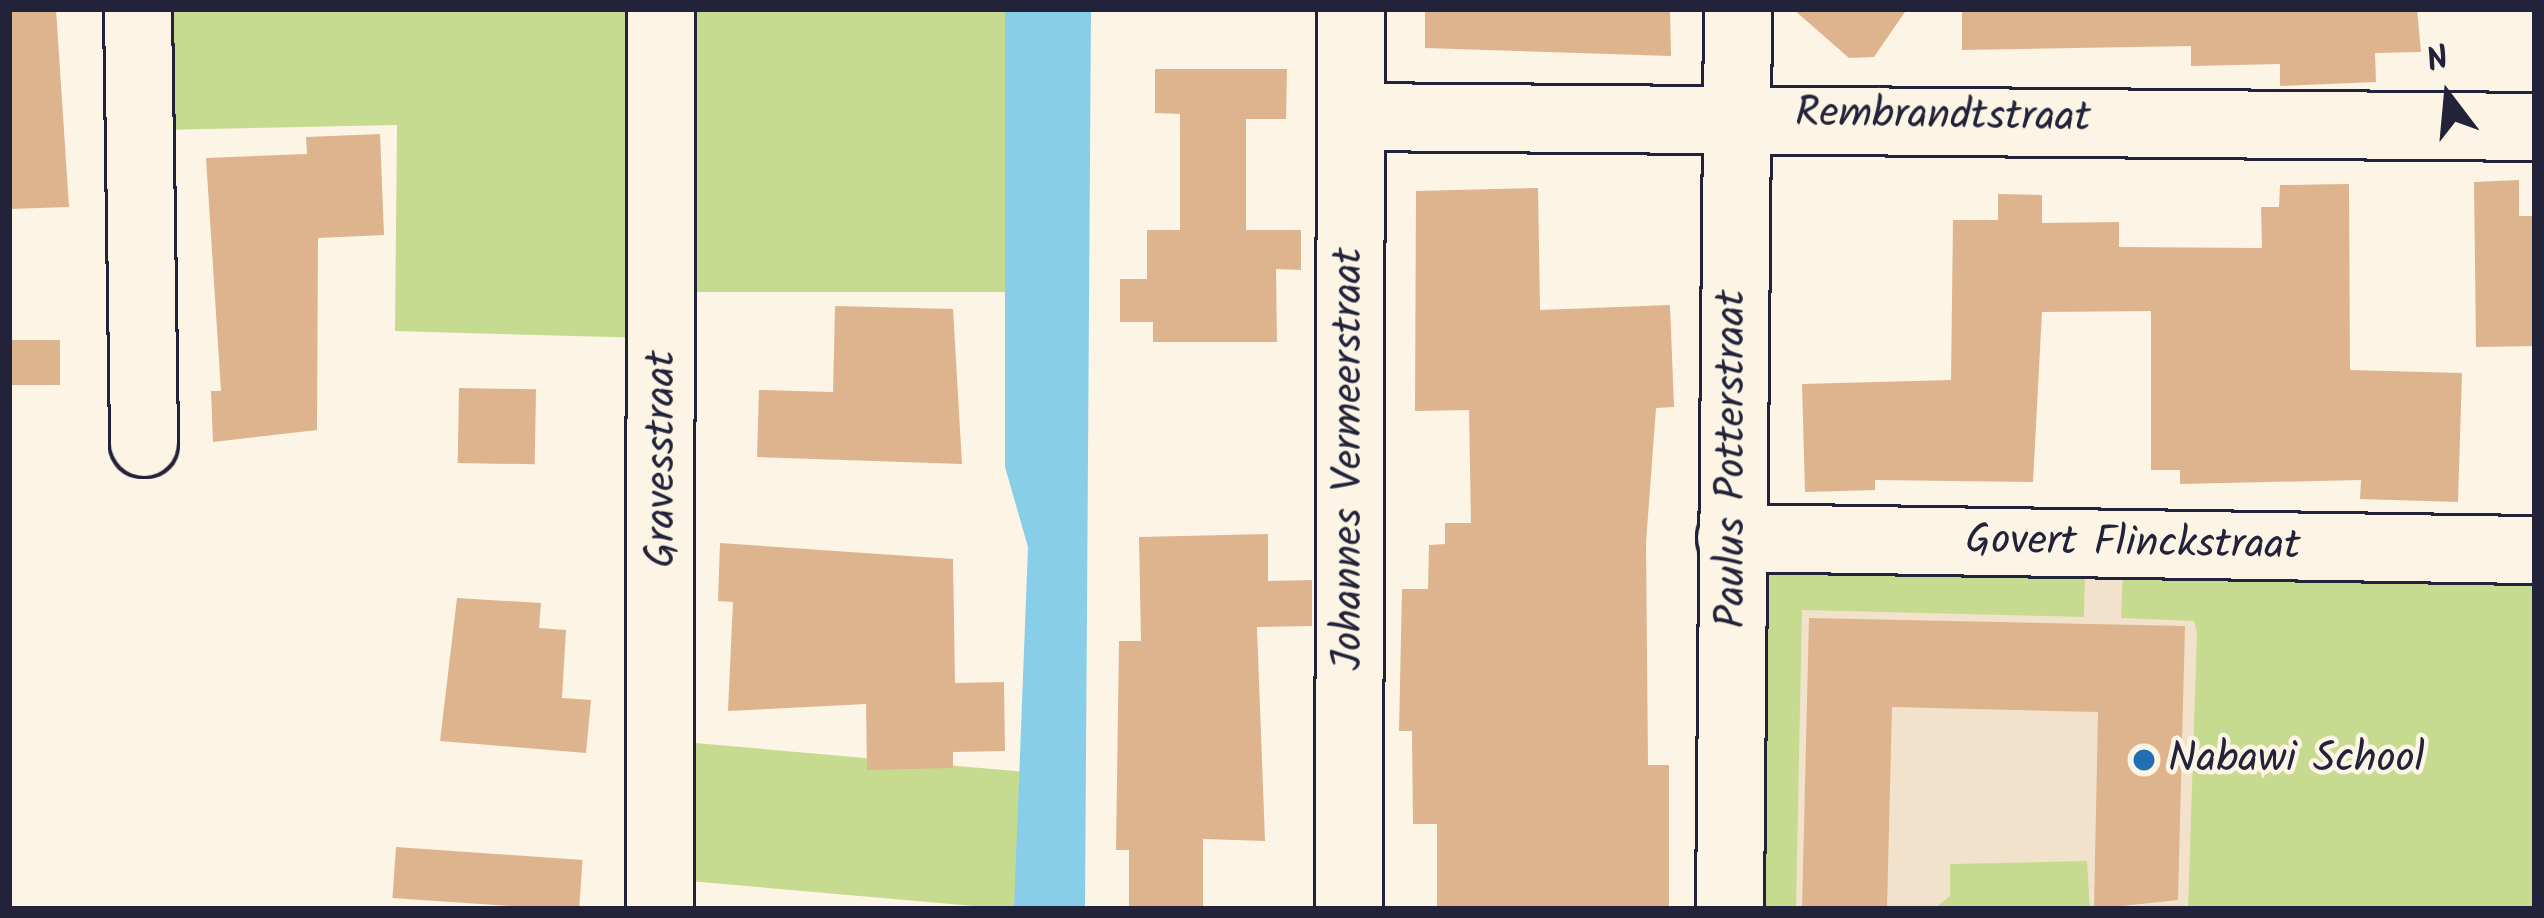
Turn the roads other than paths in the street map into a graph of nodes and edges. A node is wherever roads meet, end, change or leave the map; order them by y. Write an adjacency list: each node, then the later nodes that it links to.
1 (138, 9): 8 (street)
2 (661, 9): 11 (street, Gravesstraat)
3 (1351, 9): 6 (street, Johannes Vermeerstraat)
4 (1738, 9): 5 (street, Paulus Potterstraat)
5 (1736, 113): 6 (street, Rembrandtstraat); 7 (street, Rembrandtstraat); 9 (street, Paulus Potterstraat)
6 (1351, 118): 12 (street, Johannes Vermeerstraat)
7 (2535, 127)
8 (144, 443)
9 (1731, 538): 10 (street, Govert Flinckstraat); 13 (street, Paulus Potterstraat)
10 (2535, 550)
11 (660, 909)
12 (1349, 909)
13 (1730, 909)

